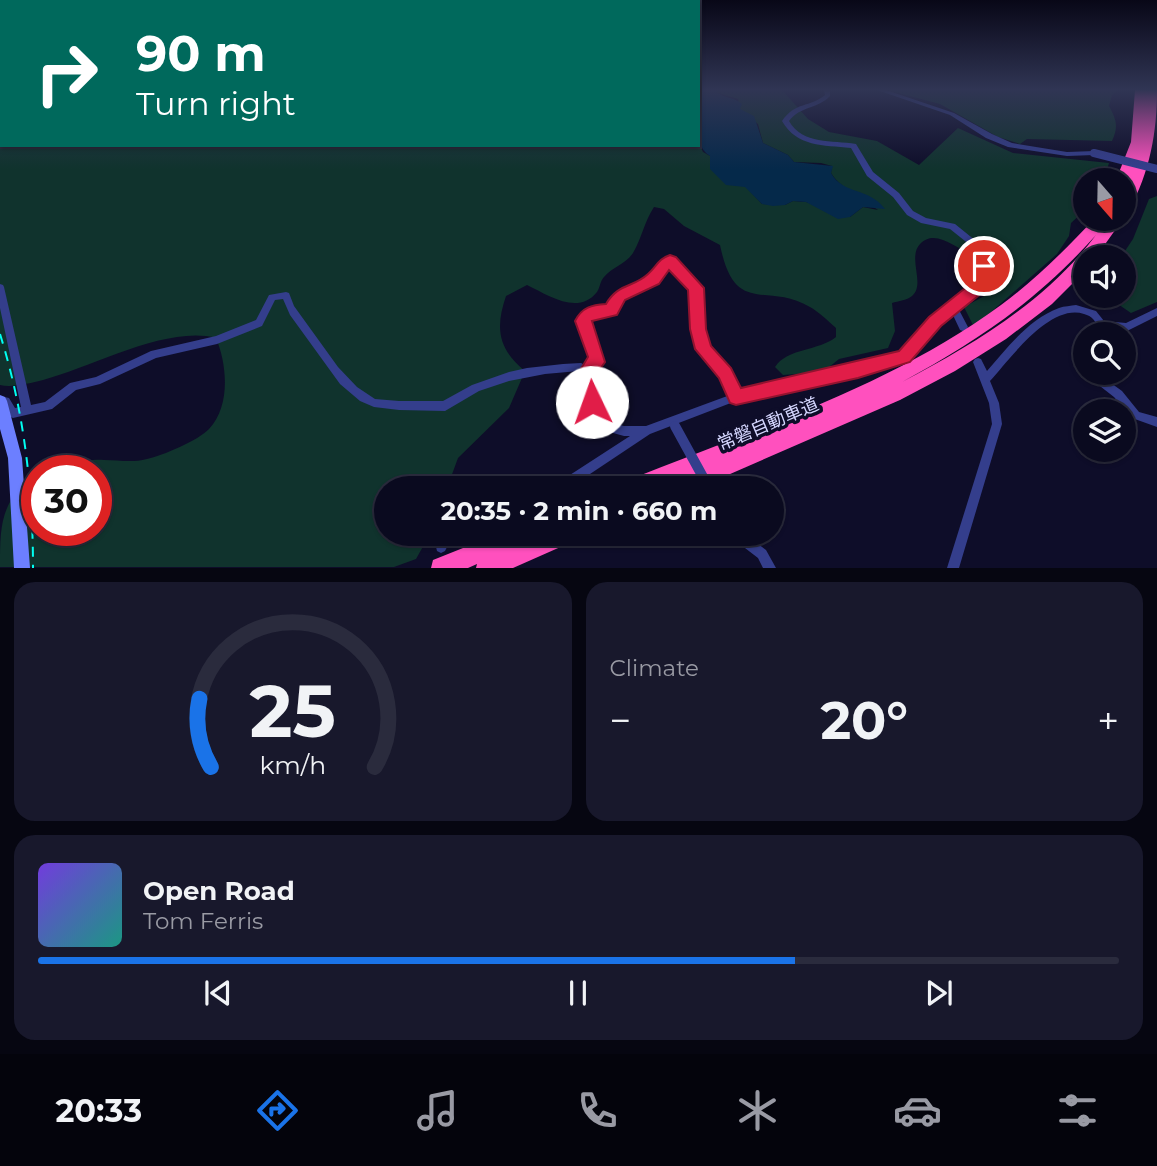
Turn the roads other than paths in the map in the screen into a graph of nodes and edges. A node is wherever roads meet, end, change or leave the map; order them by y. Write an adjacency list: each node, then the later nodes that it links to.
1 (788, 117): 11 (street)
2 (956, 117): 6 (street, bridge)
3 (1144, 117): 5 (highway)
4 (1148, 117): 7 (highway)
5 (1128, 168)
6 (1157, 169)
7 (1136, 180)
8 (1092, 231): 27 (highway, 常磐自動車道)
9 (1073, 273): 29 (highway, 常磐自動車道)
10 (0, 287): 22 (street)
11 (953, 307): 15 (street); 20 (street)
12 (1157, 312): 14 (street)
13 (1099, 322): 18 (street)
14 (1136, 322)
15 (963, 327)
16 (978, 362): 18 (street)
17 (588, 372): 20 (street); 22 (street); 25 (street)
18 (985, 380): 37 (street)
19 (1106, 385): 23 (street)
20 (736, 397): 24 (street)
21 (0, 401): 22 (street); 34 (main road)
22 (27, 410)
23 (1157, 422)
24 (673, 424): 25 (street); 28 (street, bridge)
25 (646, 431): 26 (street)
26 (578, 476)
27 (661, 476)
28 (702, 476)
29 (703, 476)
30 (480, 546): 33 (highway)
31 (538, 546): 35 (highway)
32 (752, 546): 36 (street)
33 (441, 557)
34 (22, 568)
35 (486, 568)
36 (770, 568)
37 (953, 568)

